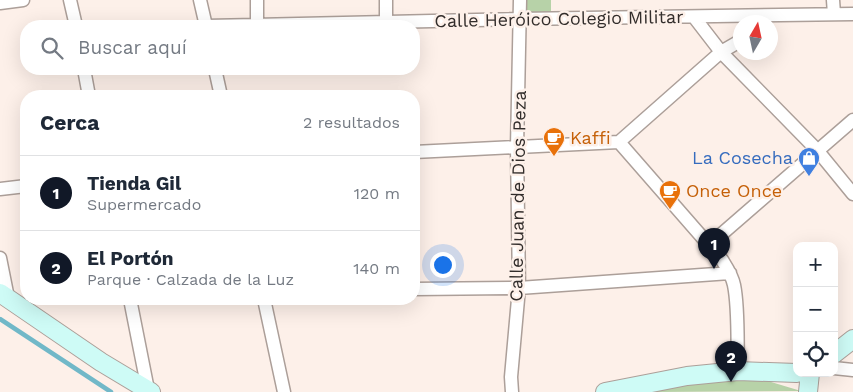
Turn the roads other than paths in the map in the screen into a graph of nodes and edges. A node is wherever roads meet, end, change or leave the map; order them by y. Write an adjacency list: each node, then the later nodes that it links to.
1 (23, 0): 8 (street)
2 (70, 0): 15 (street)
3 (200, 0): 16 (street)
4 (257, 0): 17 (street)
5 (386, 0): 18 (street)
6 (520, 0): 14 (street, Calle Juan de Dios Peza)
7 (833, 0): 9 (street)
8 (0, 3)
9 (834, 14): 10 (street, Calle Heróico Colegio Militar); 11 (street, Calle Heróico Colegio Militar)
10 (853, 14)
11 (782, 15): 12 (street, Calle Heróico Colegio Militar); 13 (street)
12 (694, 17): 14 (street, Calle Heróico Colegio Militar); 21 (street)
13 (778, 17)
14 (520, 19): 19 (street, Calle Heróico Colegio Militar); 28 (street, Calle Juan de Dios Peza)
15 (75, 20)
16 (205, 20)
17 (257, 20)
18 (386, 20)
19 (420, 22)
20 (733, 45): 21 (street)
21 (721, 52): 27 (street); 29 (street)
22 (85, 75): 24 (street)
23 (216, 75): 25 (street)
24 (89, 90)
25 (220, 90)
26 (853, 120): 29 (street)
27 (620, 142): 28 (street); 34 (street)
28 (517, 147): 30 (street); 37 (street, Calle Juan de Dios Peza)
29 (817, 150): 33 (street); 34 (street)
30 (420, 152)
31 (20, 187): 32 (street)
32 (0, 189)
33 (853, 194)
34 (709, 245): 36 (street)
35 (0, 258): 39 (street)
36 (730, 273): 37 (street); 46 (street)
37 (518, 288): 38 (street); 51 (street, Calle Juan de Dios Peza)
38 (420, 289)
39 (4, 296): 49 (main road)
40 (131, 305): 49 (street)
41 (265, 305): 50 (street)
42 (853, 339): 43 (main road)
43 (838, 351)
44 (838, 368): 45 (street)
45 (853, 370)
46 (738, 371): 47 (main road); 52 (main road)
47 (793, 373)
48 (810, 377): 53 (main road)
49 (150, 391)
50 (284, 392)
51 (512, 392)
52 (605, 392)
53 (808, 392)

